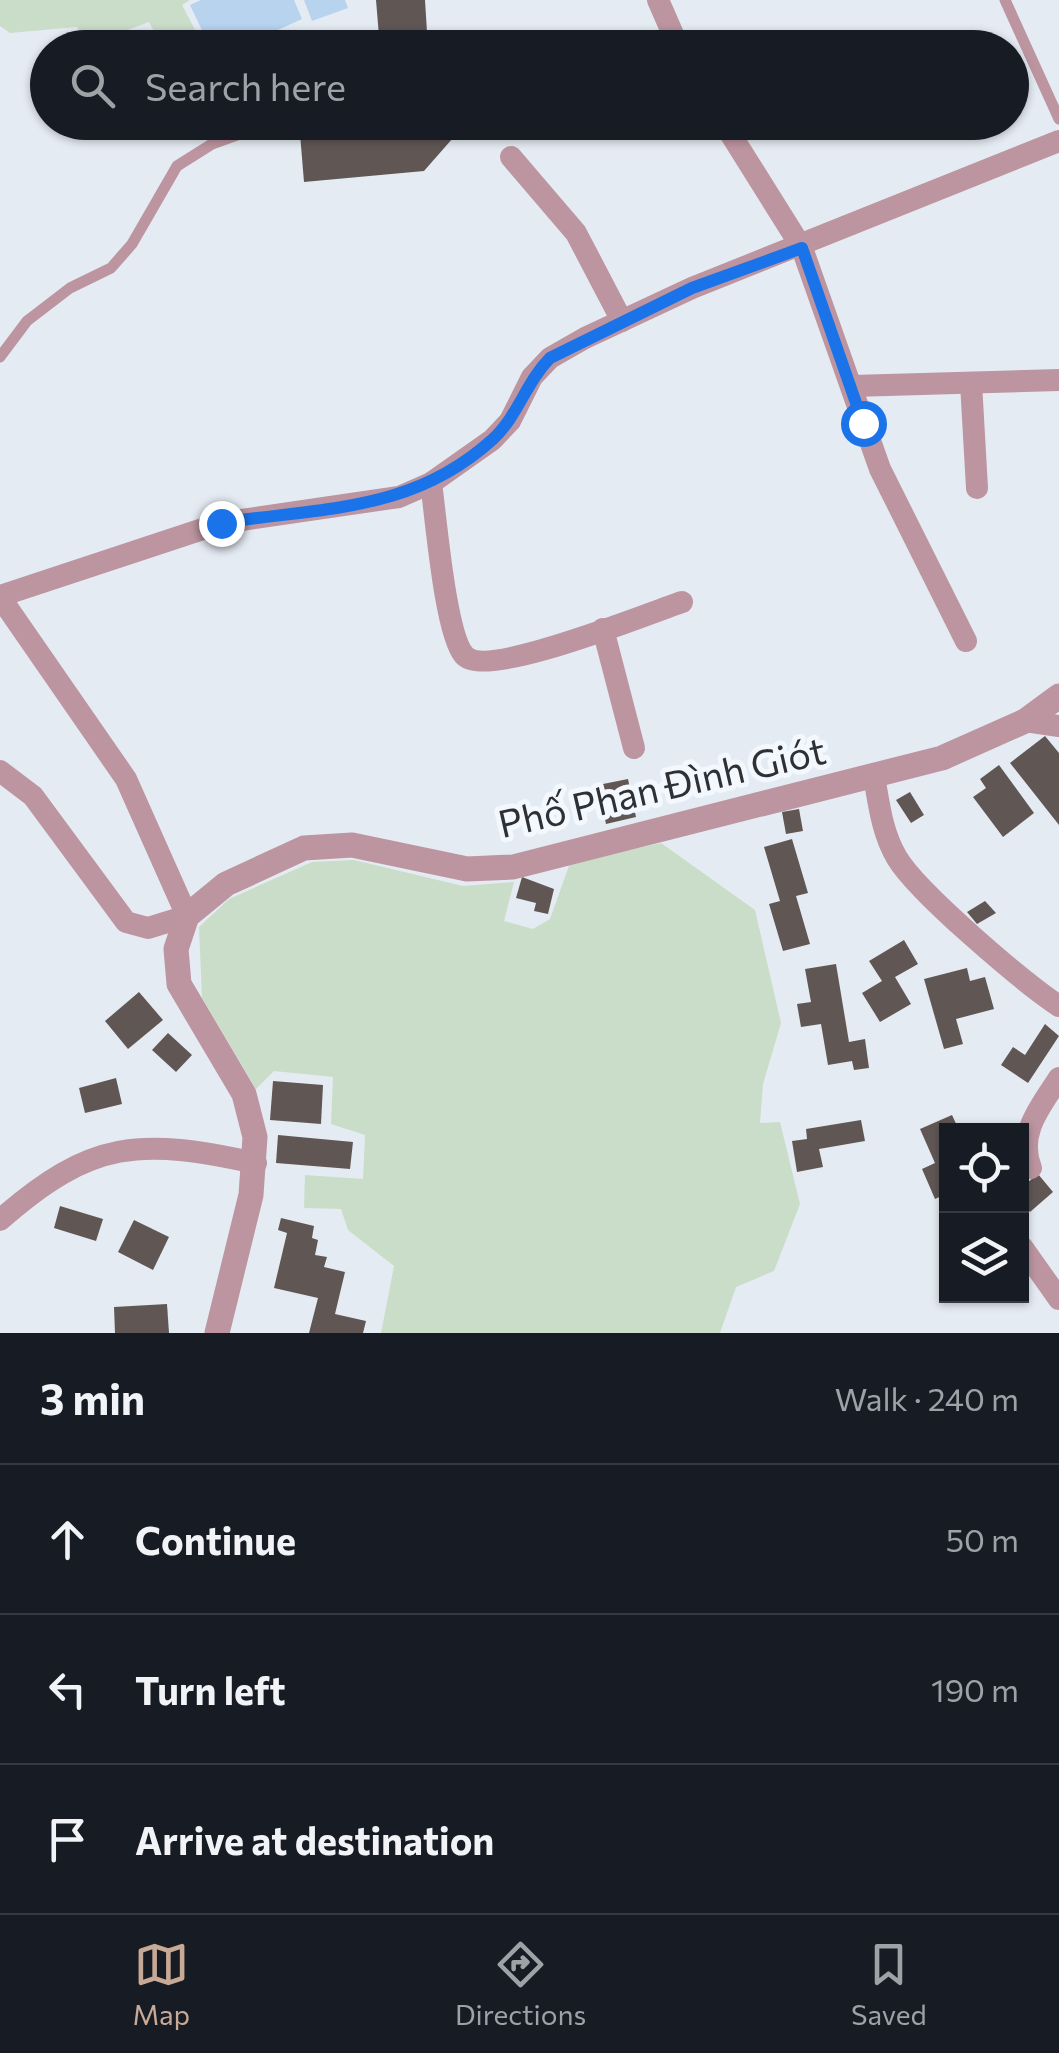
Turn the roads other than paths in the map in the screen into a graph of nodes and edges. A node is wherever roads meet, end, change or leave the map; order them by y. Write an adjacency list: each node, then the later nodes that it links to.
1 (658, 0): 3 (street)
2 (1005, 0): 4 (lane)
3 (670, 30)
4 (1019, 30)
5 (1029, 53): 6 (lane)
6 (1059, 119)
7 (223, 140): 13 (lane)
8 (735, 140): 11 (street)
9 (1059, 141): 11 (street)
10 (511, 157): 12 (street)
11 (802, 248): 12 (street); 16 (street)
12 (622, 321): 17 (street)
13 (0, 356)
14 (1059, 380): 15 (street)
15 (971, 383): 16 (street); 18 (street)
16 (852, 386): 22 (street)
17 (432, 483): 20 (street); 21 (street)
18 (977, 488)
19 (682, 602): 21 (street)
20 (3, 608): 29 (street)
21 (603, 629): 26 (street)
22 (966, 640)
23 (1059, 696): 24 (street, Phố Phan Đình Giót)
24 (1025, 721): 25 (street); 28 (street, Phố Phan Đình Giót)
25 (1059, 726)
26 (634, 748)
27 (0, 771): 29 (street)
28 (874, 776): 29 (street, Phố Phan Đình Giót); 30 (street)
29 (187, 916): 32 (street)
30 (1059, 1006)
31 (1059, 1078): 33 (street)
32 (256, 1163): 34 (street); 37 (street)
33 (1031, 1168)
34 (0, 1220)
35 (1029, 1257): 36 (street)
36 (1059, 1299)
37 (217, 1333)

